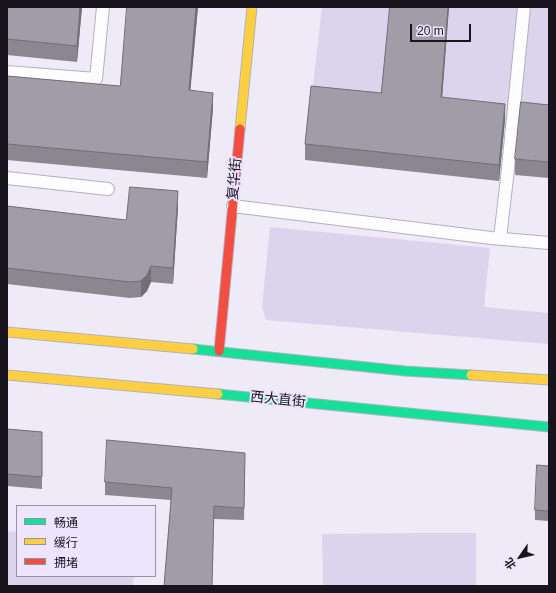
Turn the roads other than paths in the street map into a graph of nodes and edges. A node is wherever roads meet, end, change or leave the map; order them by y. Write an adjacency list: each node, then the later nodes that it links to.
1 (103, 7): 4 (lane)
2 (252, 7): 7 (main road, 复华街)
3 (524, 7): 8 (lane)
4 (7, 72)
5 (7, 178): 6 (lane)
6 (108, 189)
7 (233, 206): 8 (lane); 11 (main road, 复华街)
8 (500, 238): 9 (lane)
9 (549, 243)
10 (7, 332): 11 (main road)
11 (219, 351): 13 (main road)
12 (7, 375): 14 (main road, 西大直街)
13 (549, 380)
14 (549, 427)

